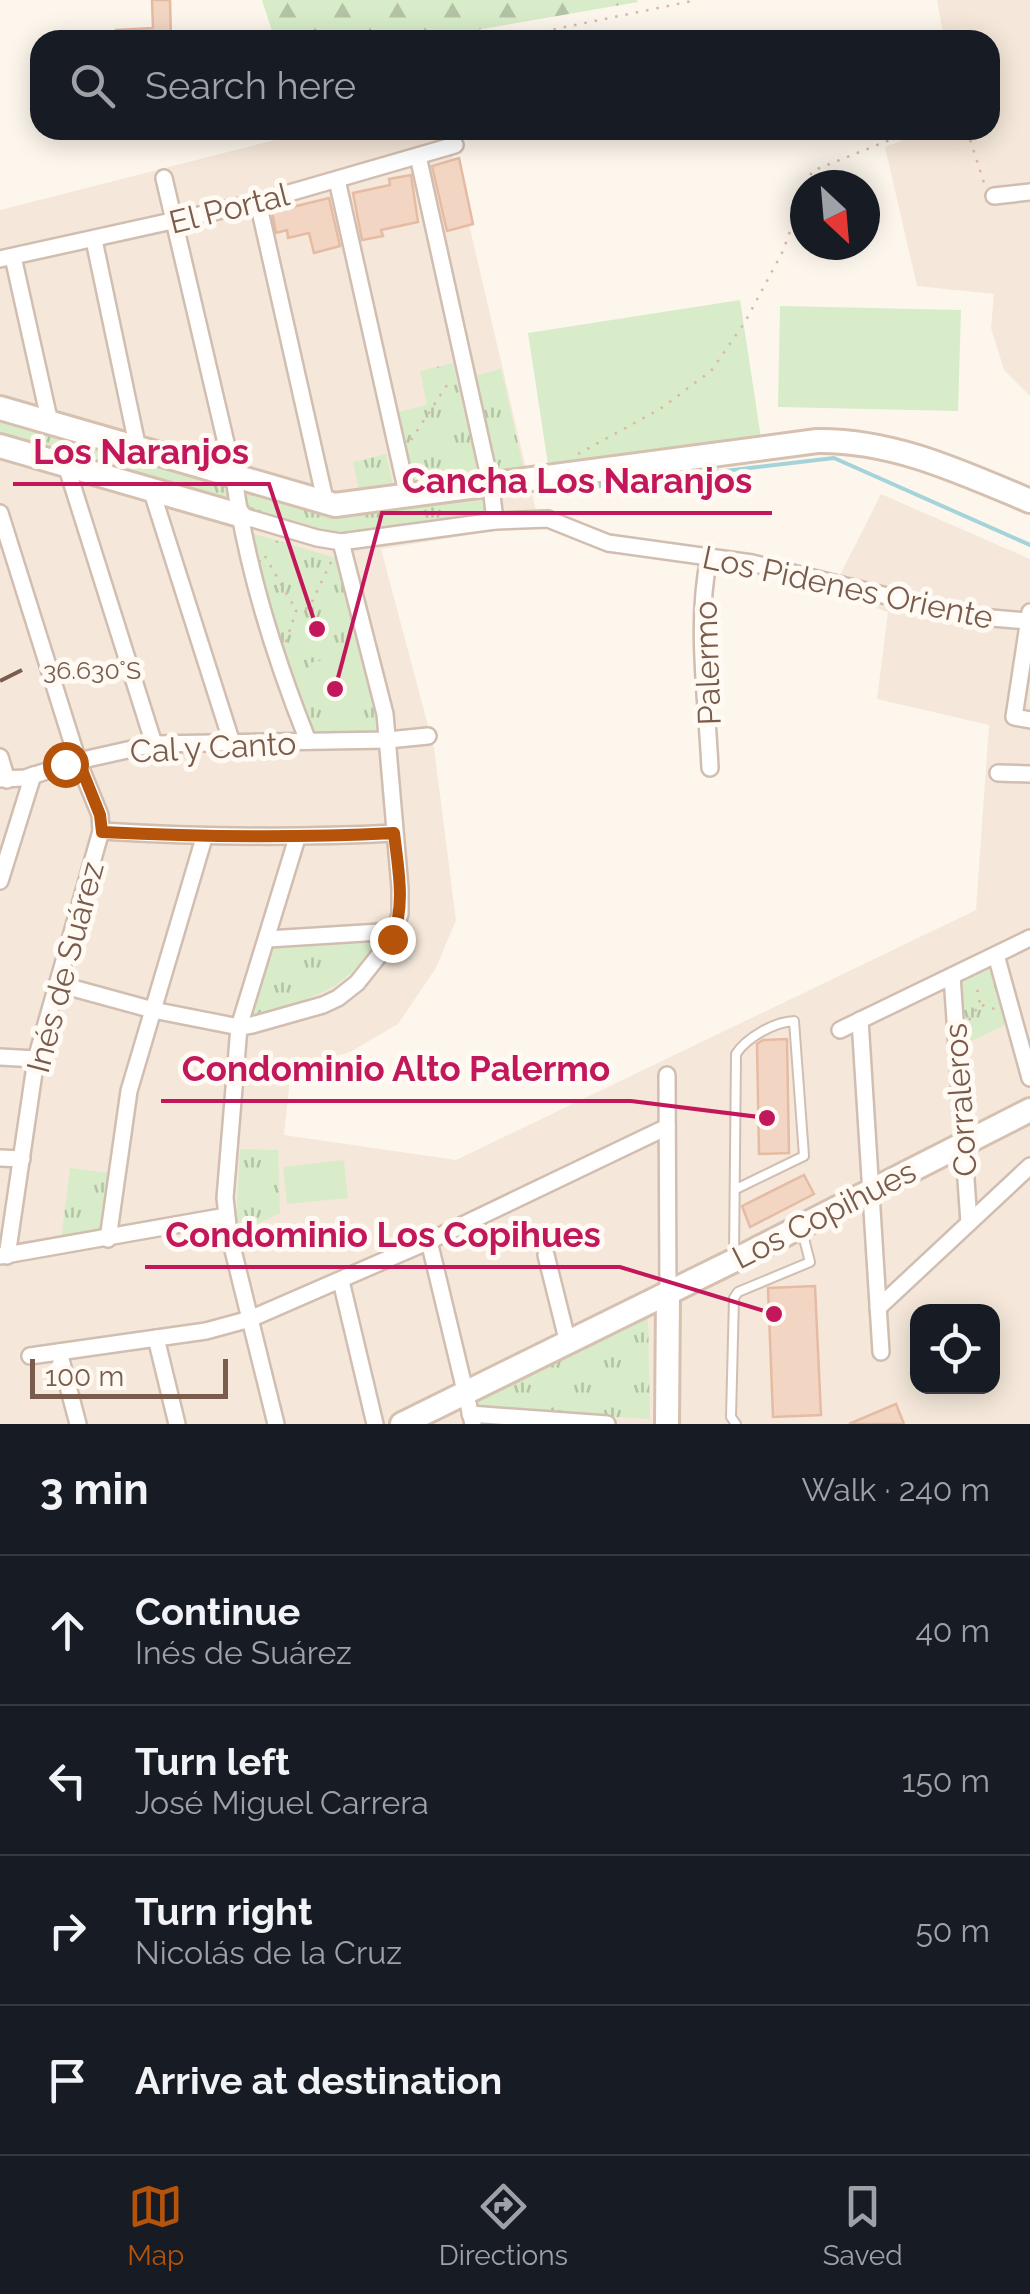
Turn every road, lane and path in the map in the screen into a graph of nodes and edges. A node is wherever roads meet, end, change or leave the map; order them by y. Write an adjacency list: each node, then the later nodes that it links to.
1 (697, 0): 2 (path)
2 (551, 30)
3 (890, 140): 7 (path)
4 (970, 140): 11 (path)
5 (455, 146): 6 (street, El Portal)
6 (418, 156): 9 (street, El Portal); 17 (street)
7 (817, 170)
8 (164, 178): 13 (street)
9 (337, 180): 12 (street, El Portal); 23 (street)
10 (1030, 192): 11 (street)
11 (994, 196)
12 (258, 202): 13 (street, El Portal); 30 (street)
13 (175, 222): 15 (street, El Portal); 25 (street)
14 (790, 232): 22 (path)
15 (94, 240): 16 (street, El Portal); 21 (street)
16 (6, 258): 19 (street)
17 (462, 361): 23 (path); 26 (street)
18 (0, 408): 19 (street)
19 (50, 423): 21 (street)
20 (0, 446): 24 (street)
21 (138, 449): 25 (street)
22 (574, 456)
23 (399, 459): 28 (street)
24 (66, 465): 27 (street); 45 (street)
25 (234, 477): 30 (street); 32 (street)
26 (491, 486): 28 (street); 29 (street); 33 (street)
27 (150, 490): 32 (street); 42 (street)
28 (408, 497): 30 (street)
29 (1030, 500)
30 (326, 504)
31 (0, 513): 47 (street, Inés de Suárez)
32 (239, 515): 34 (street); 39 (street)
33 (495, 521): 34 (street, Los Pidenes Oriente); 36 (street, Los Pidenes Oriente)
34 (341, 542): 37 (path); 43 (street)
35 (257, 544): 37 (path)
36 (710, 558): 38 (street, Los Pidenes Oriente); 48 (street, Palermo)
37 (296, 611): 39 (path)
38 (1029, 616): 40 (street)
39 (278, 668): 44 (street)
40 (1022, 719)
41 (428, 736): 43 (street, Cal y Canto)
42 (232, 740): 44 (street, Cal y Canto); 45 (street, Cal y Canto)
43 (388, 740): 44 (street, Cal y Canto); 54 (street)
44 (308, 741)
45 (154, 744): 47 (street, Cal y Canto)
46 (0, 758): 52 (street)
47 (78, 760): 51 (street, Cal y Canto); 53 (street, Inés de Suárez)
48 (710, 768)
49 (998, 773): 50 (street)
50 (1030, 774)
51 (33, 775): 52 (street, Cal y Canto); 57 (street)
52 (4, 779)
53 (102, 832): 55 (street); 65 (street, Inés de Suárez)
54 (394, 833): 56 (street); 59 (street)
55 (204, 838): 56 (street); 66 (street)
56 (298, 838): 61 (street)
57 (4, 856): 58 (street)
58 (0, 881)
59 (396, 931): 61 (street); 68 (street)
60 (1030, 938): 62 (street)
61 (268, 940): 68 (street)
62 (996, 955): 63 (street); 74 (street)
63 (972, 967): 64 (street); 70 (path)
64 (952, 976): 67 (street); 70 (street, Corraleros)
65 (58, 984): 66 (street); 72 (street, Inés de Suárez)
66 (153, 1010): 68 (street); 86 (street)
67 (860, 1020): 69 (street); 82 (street)
68 (239, 1028): 83 (street)
69 (840, 1030)
70 (956, 1038): 77 (street, Corraleros)
71 (0, 1056): 72 (street)
72 (36, 1059): 79 (street, Inés de Suárez)
73 (667, 1075): 76 (street)
74 (1030, 1078)
75 (1030, 1110): 77 (street, Los Copihues)
76 (667, 1127): 87 (street); 92 (street)
77 (963, 1143): 82 (street, Los Copihues); 84 (street, Corraleros)
78 (0, 1158): 79 (street)
79 (22, 1159): 89 (street, Inés de Suárez)
80 (1030, 1166): 84 (street)
81 (736, 1189): 81 (lane); 90 (lane)
82 (870, 1189): 85 (street, Los Copihues); 93 (street)
83 (226, 1216): 86 (street); 94 (street)
84 (970, 1223): 93 (street)
85 (800, 1226): 90 (street, Los Copihues); 108 (lane)
86 (108, 1240): 89 (street)
87 (429, 1241): 91 (street); 100 (street)
88 (546, 1255): 96 (street)
89 (4, 1256)
90 (734, 1261): 92 (street, Los Copihues)
91 (341, 1282): 94 (street); 104 (street)
92 (668, 1294): 96 (street, Los Copihues); 107 (street)
93 (878, 1308): 98 (street)
94 (250, 1319): 95 (street); 103 (street)
95 (156, 1338): 97 (street); 102 (street)
96 (568, 1343): 100 (street, Los Copihues)
97 (59, 1352): 99 (street); 101 (street)
98 (881, 1352)
99 (30, 1356)
100 (469, 1410): 105 (street, Los Copihues); 106 (street)
101 (78, 1424)
102 (177, 1424)
103 (276, 1424)
104 (375, 1424)
105 (402, 1424)
106 (606, 1424)
107 (667, 1424)
108 (736, 1424)

